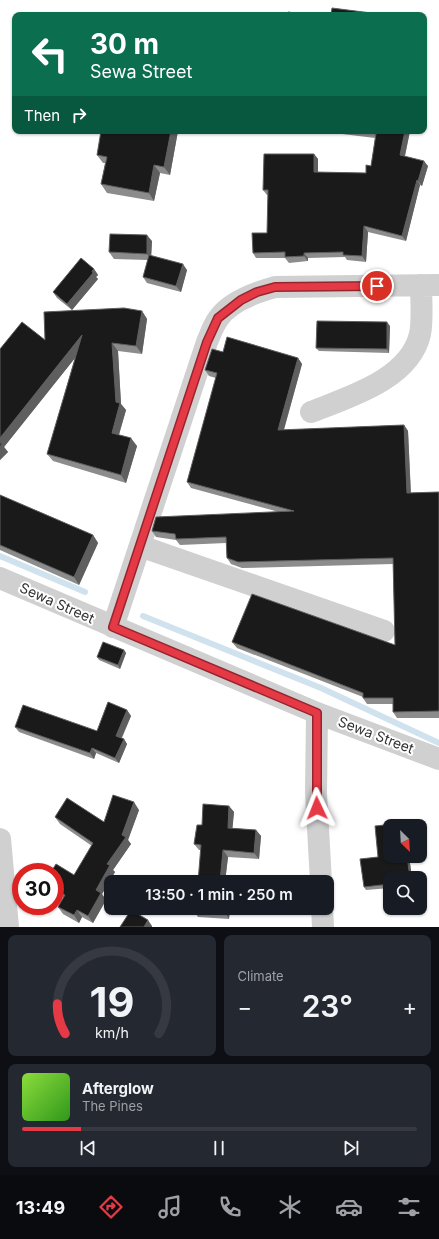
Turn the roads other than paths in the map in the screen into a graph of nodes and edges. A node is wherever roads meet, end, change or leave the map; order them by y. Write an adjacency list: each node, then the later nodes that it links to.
1 (430, 285): 2 (street); 3 (street, Sewa Street)
2 (311, 412)
3 (140, 546): 5 (street, Sewa Street); 6 (street)
4 (0, 578): 5 (street, Sewa Street)
5 (113, 627): 7 (street, Sewa Street)
6 (384, 631)
7 (317, 713): 8 (street, Sewa Street); 10 (street)
8 (439, 759)
9 (0, 839): 12 (street)
10 (321, 875)
11 (322, 915): 13 (street)
12 (8, 927)
13 (323, 927)

